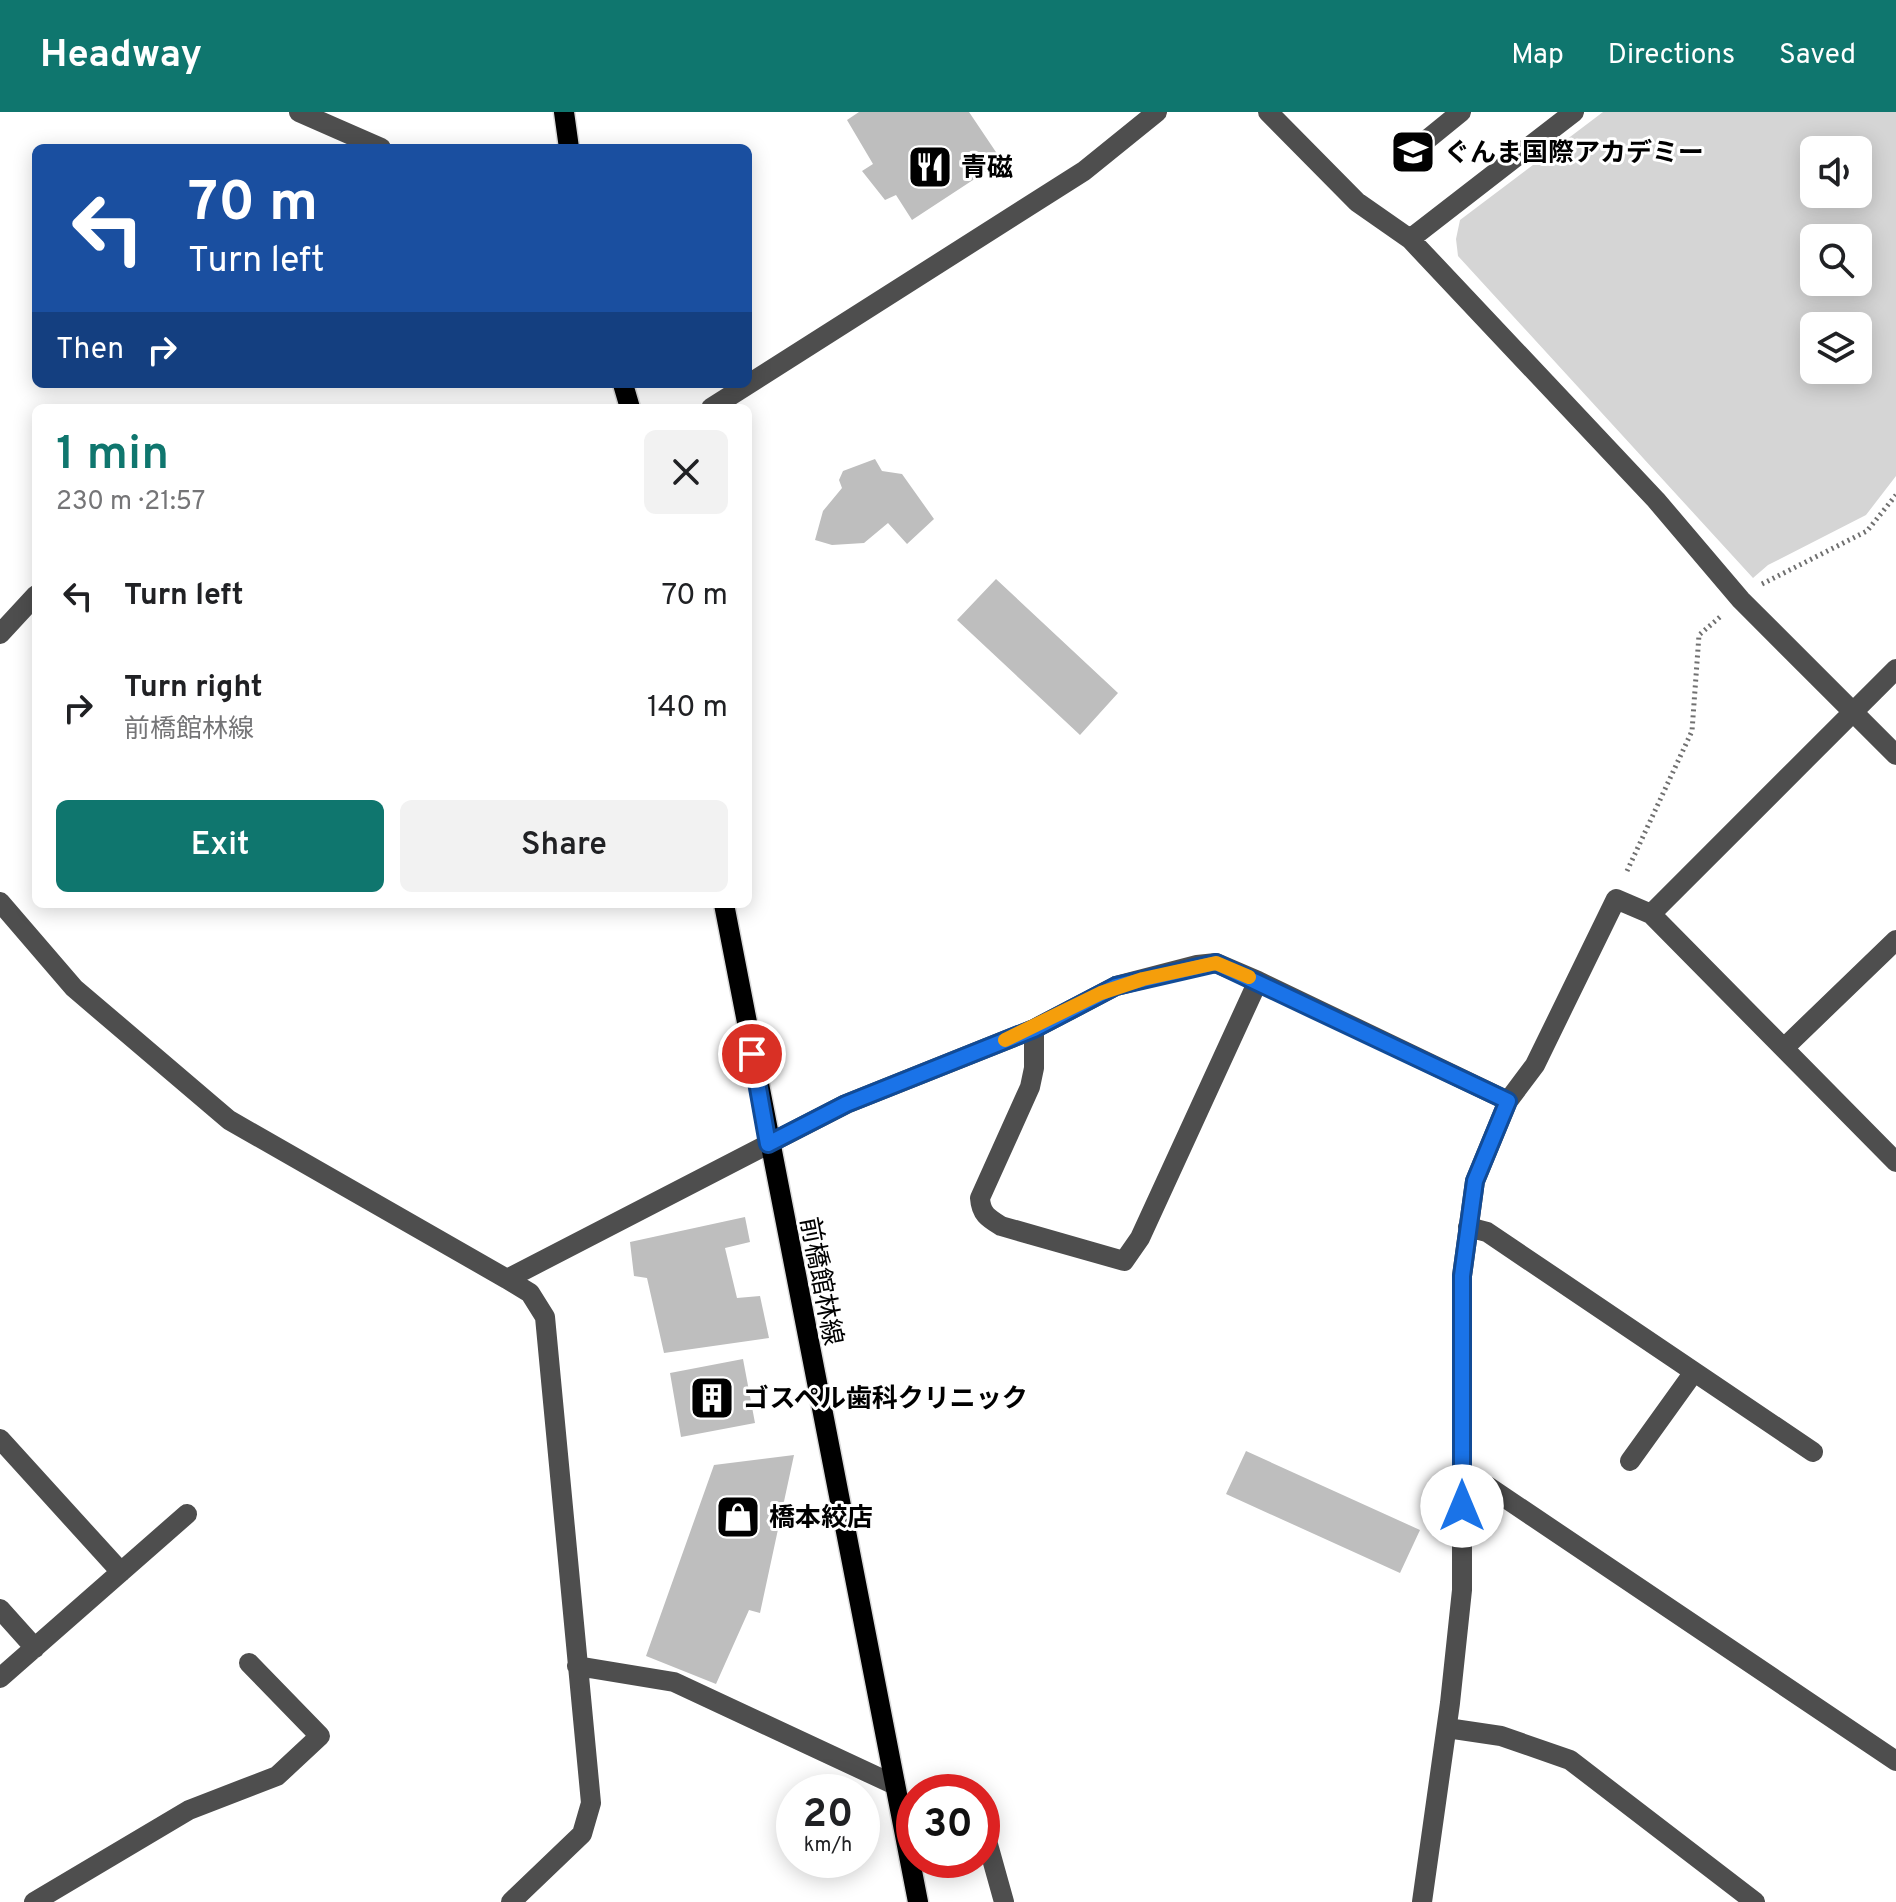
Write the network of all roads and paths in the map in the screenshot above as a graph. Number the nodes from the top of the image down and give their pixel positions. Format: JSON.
{"nodes":[{"id":1,"x":299,"y":112,"type":"edge"},
{"id":2,"x":564,"y":112,"type":"edge"},
{"id":3,"x":1157,"y":112,"type":"edge"},
{"id":4,"x":1268,"y":112,"type":"edge"},
{"id":5,"x":1461,"y":112,"type":"edge"},
{"id":6,"x":1574,"y":112,"type":"edge"},
{"id":7,"x":372,"y":144,"type":"edge"},
{"id":8,"x":568,"y":144,"type":"edge"},
{"id":9,"x":1402,"y":160,"type":"dead end"},
{"id":10,"x":1410,"y":239,"type":"junction"},
{"id":11,"x":752,"y":382,"type":"edge"},
{"id":12,"x":742,"y":388,"type":"edge"},
{"id":13,"x":717,"y":404,"type":"edge"},
{"id":14,"x":1896,"y":495,"type":"edge"},
{"id":15,"x":1766,"y":581,"type":"dead end"},
{"id":16,"x":32,"y":599,"type":"edge"},
{"id":17,"x":0,"y":634,"type":"edge"},
{"id":18,"x":1699,"y":635,"type":"dead end"},
{"id":19,"x":1896,"y":669,"type":"edge"},
{"id":20,"x":1853,"y":710,"type":"junction"},
{"id":21,"x":1896,"y":755,"type":"edge"},
{"id":22,"x":1632,"y":859,"type":"dead end"},
{"id":23,"x":0,"y":902,"type":"edge"},
{"id":24,"x":725,"y":908,"type":"edge"},
{"id":25,"x":1651,"y":914,"type":"junction"},
{"id":26,"x":1896,"y":940,"type":"edge"},
{"id":27,"x":1258,"y":981,"type":"junction"},
{"id":28,"x":1034,"y":1029,"type":"junction"},
{"id":29,"x":1784,"y":1048,"type":"junction"},
{"id":30,"x":1508,"y":1101,"type":"junction"},
{"id":31,"x":768,"y":1144,"type":"junction"},
{"id":32,"x":1896,"y":1162,"type":"edge"},
{"id":33,"x":1468,"y":1227,"type":"junction"},
{"id":34,"x":507,"y":1279,"type":"junction"},
{"id":35,"x":1694,"y":1372,"type":"junction"},
{"id":36,"x":0,"y":1439,"type":"edge"},
{"id":37,"x":1813,"y":1452,"type":"dead end"},
{"id":38,"x":1630,"y":1461,"type":"dead end"},
{"id":39,"x":1462,"y":1478,"type":"junction"},
{"id":40,"x":187,"y":1514,"type":"dead end"},
{"id":41,"x":121,"y":1572,"type":"junction"},
{"id":42,"x":0,"y":1609,"type":"edge"},
{"id":43,"x":35,"y":1648,"type":"junction"},
{"id":44,"x":249,"y":1663,"type":"dead end"},
{"id":45,"x":577,"y":1666,"type":"junction"},
{"id":46,"x":0,"y":1678,"type":"edge"},
{"id":47,"x":1447,"y":1728,"type":"junction"},
{"id":48,"x":1896,"y":1761,"type":"edge"},
{"id":49,"x":897,"y":1774,"type":"edge"},
{"id":50,"x":896,"y":1797,"type":"edge"},
{"id":51,"x":914,"y":1878,"type":"edge"},
{"id":52,"x":997,"y":1878,"type":"edge"},
{"id":53,"x":34,"y":1902,"type":"edge"},
{"id":54,"x":511,"y":1902,"type":"edge"},
{"id":55,"x":918,"y":1902,"type":"edge"},
{"id":56,"x":1004,"y":1902,"type":"edge"},
{"id":57,"x":1422,"y":1902,"type":"edge"},
{"id":58,"x":1755,"y":1902,"type":"edge"}],
"edges":[{"from":1,"to":7,"type":"street"},
{"from":2,"to":8,"type":"main road"},
{"from":3,"to":11,"type":"street"},
{"from":4,"to":10,"type":"street"},
{"from":5,"to":9,"type":"street"},
{"from":6,"to":10,"type":"street"},
{"from":10,"to":20,"type":"street"},
{"from":12,"to":13,"type":"street"},
{"from":14,"to":15,"type":"path"},
{"from":16,"to":17,"type":"street"},
{"from":18,"to":22,"type":"path"},
{"from":19,"to":20,"type":"street"},
{"from":20,"to":21,"type":"street"},
{"from":20,"to":25,"type":"street"},
{"from":23,"to":34,"type":"street"},
{"from":24,"to":31,"type":"main road","name":"前橋館林線"},
{"from":25,"to":29,"type":"street"},
{"from":25,"to":30,"type":"street"},
{"from":26,"to":29,"type":"street"},
{"from":27,"to":28,"type":"street"},
{"from":27,"to":28,"type":"street"},
{"from":27,"to":30,"type":"street"},
{"from":28,"to":31,"type":"street"},
{"from":29,"to":32,"type":"street"},
{"from":30,"to":33,"type":"street"},
{"from":31,"to":34,"type":"street"},
{"from":31,"to":49,"type":"main road","name":"前橋館林線"},
{"from":33,"to":35,"type":"street"},
{"from":33,"to":39,"type":"street"},
{"from":34,"to":45,"type":"street"},
{"from":35,"to":37,"type":"street"},
{"from":35,"to":38,"type":"street"},
{"from":36,"to":41,"type":"street"},
{"from":39,"to":47,"type":"street"},
{"from":39,"to":48,"type":"street"},
{"from":40,"to":41,"type":"street"},
{"from":41,"to":43,"type":"street"},
{"from":42,"to":43,"type":"street"},
{"from":43,"to":46,"type":"street"},
{"from":44,"to":53,"type":"street"},
{"from":45,"to":50,"type":"street"},
{"from":45,"to":54,"type":"street"},
{"from":47,"to":57,"type":"street"},
{"from":47,"to":58,"type":"street"},
{"from":51,"to":55,"type":"main road","name":"前橋館林線"},
{"from":52,"to":56,"type":"street"}]}
